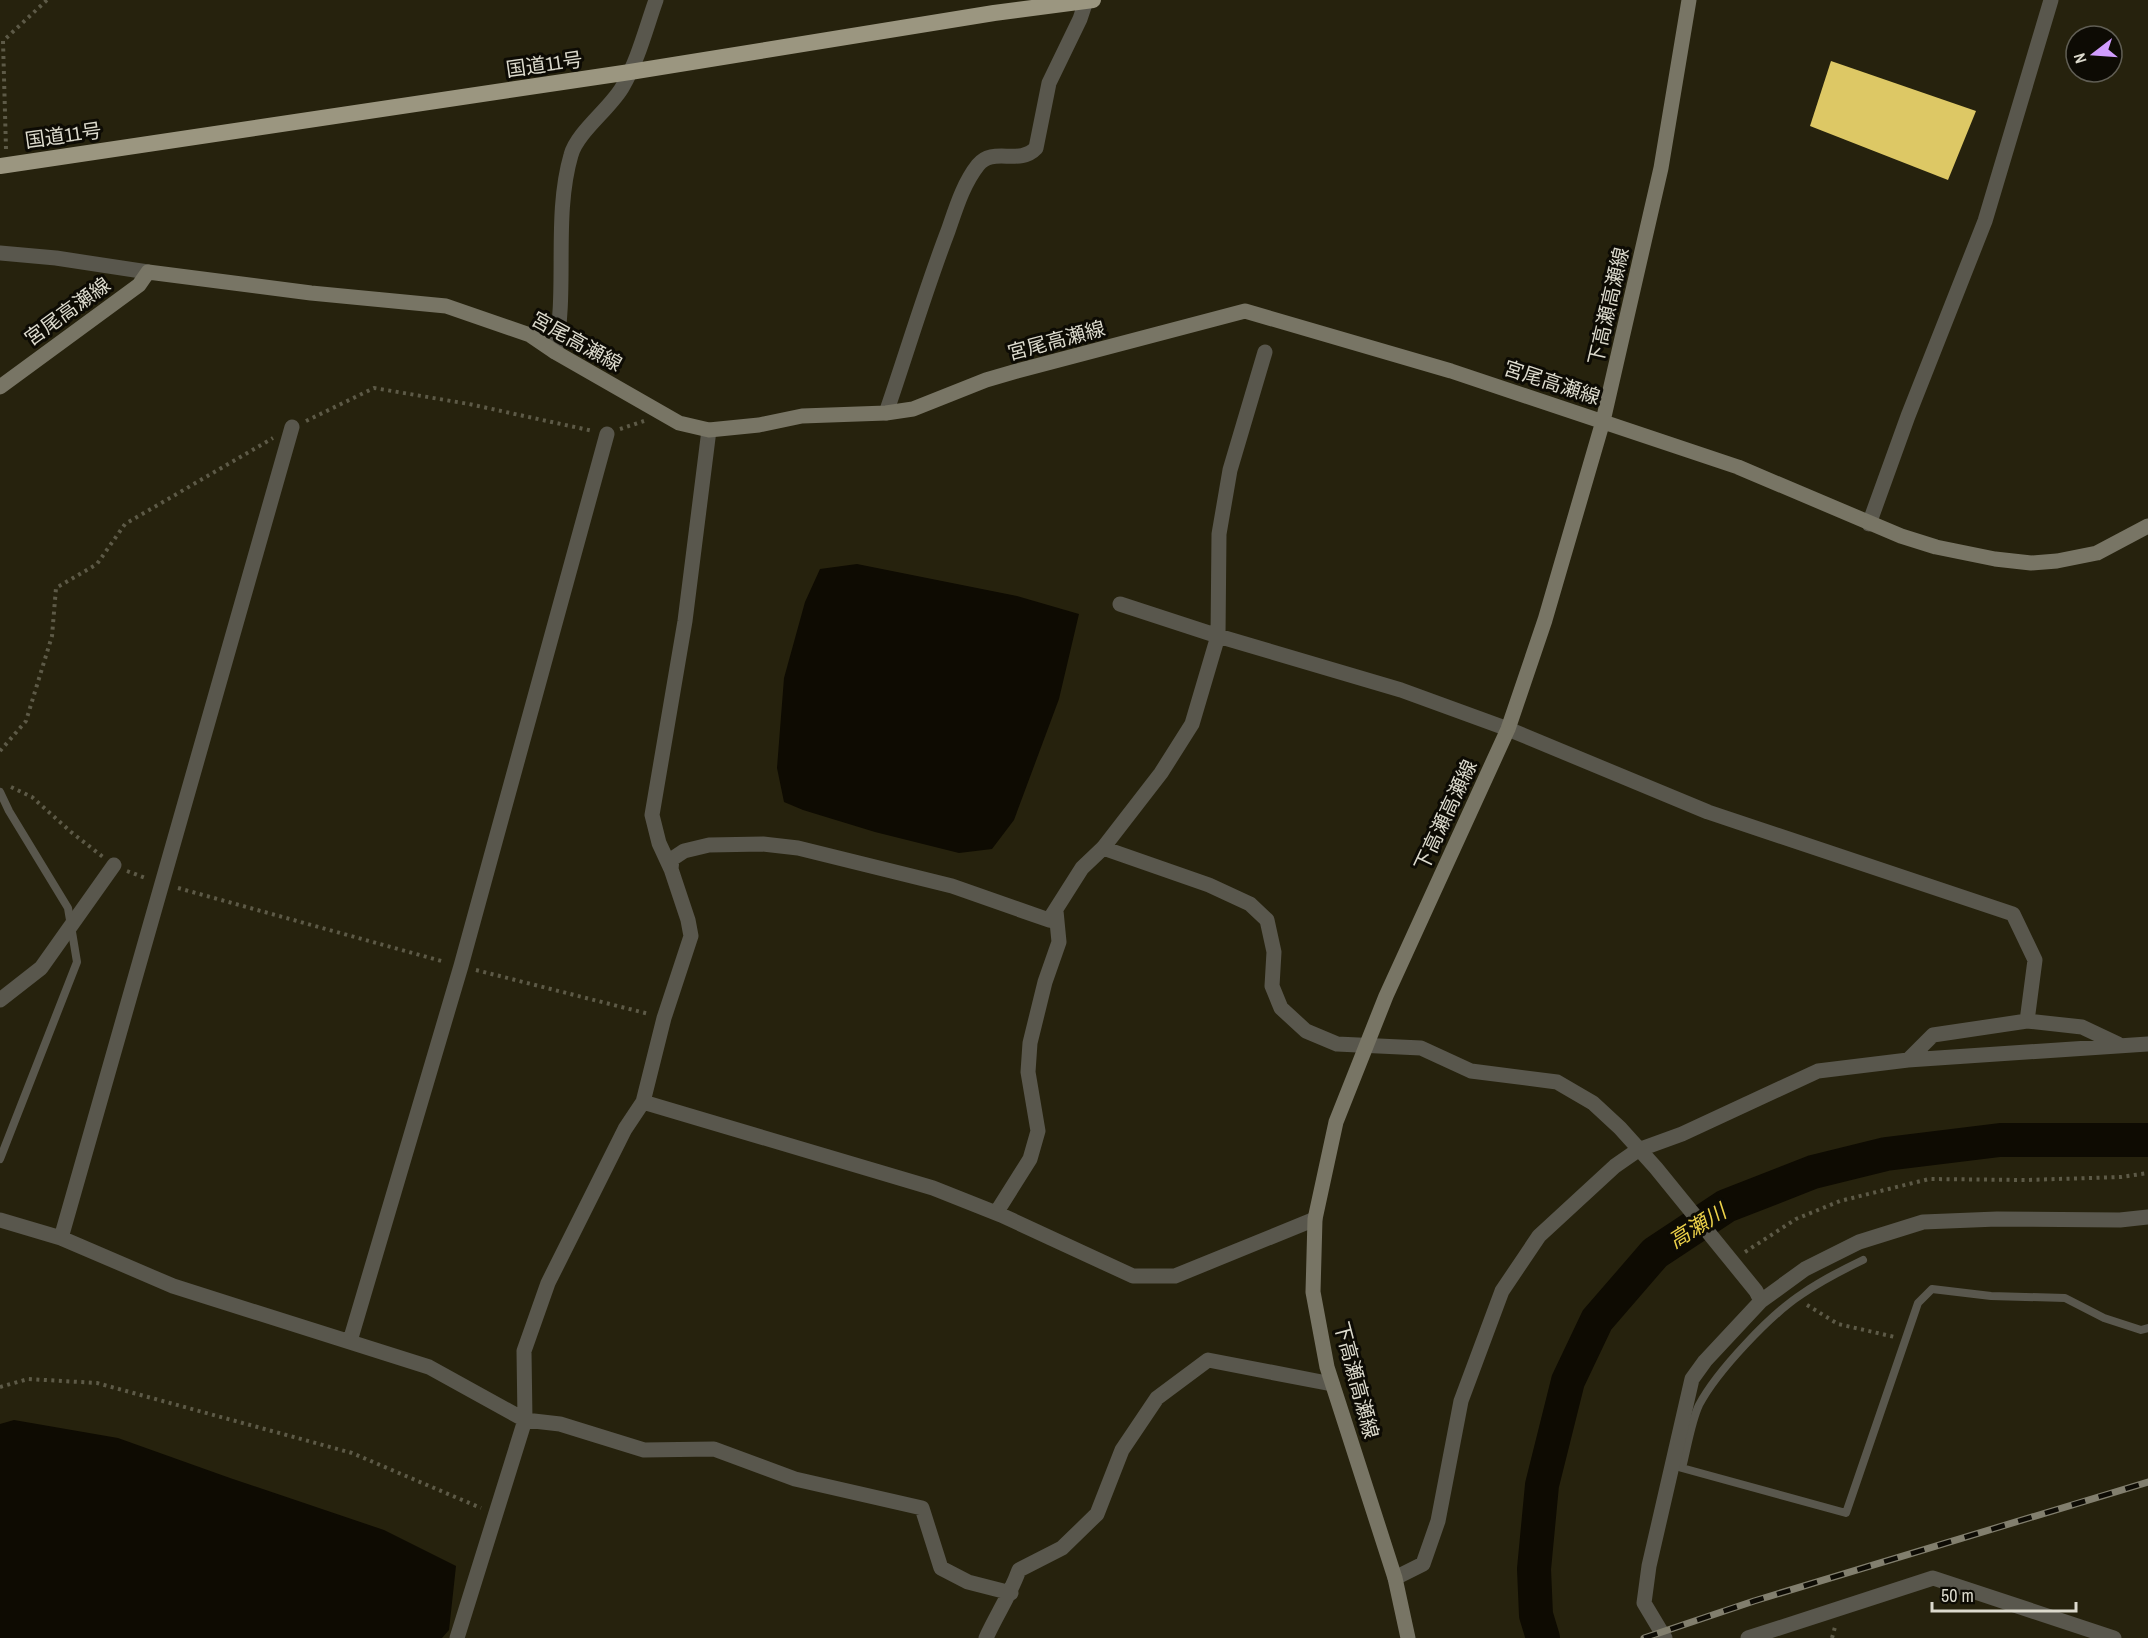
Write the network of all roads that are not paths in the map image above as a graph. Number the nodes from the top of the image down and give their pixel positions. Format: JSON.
{"nodes":[{"id":1,"x":656,"y":0,"type":"edge"},
{"id":2,"x":1689,"y":0,"type":"edge"},
{"id":3,"x":2051,"y":0,"type":"edge"},
{"id":4,"x":1089,"y":1,"type":"edge"},
{"id":5,"x":630,"y":72,"type":"junction"},
{"id":6,"x":3,"y":165,"type":"edge"},
{"id":7,"x":0,"y":253,"type":"edge"},
{"id":8,"x":148,"y":272,"type":"junction"},
{"id":9,"x":555,"y":352,"type":"junction"},
{"id":10,"x":1265,"y":352,"type":"dead end"},
{"id":11,"x":0,"y":387,"type":"edge"},
{"id":12,"x":886,"y":413,"type":"junction"},
{"id":13,"x":1603,"y":421,"type":"junction"},
{"id":14,"x":292,"y":427,"type":"dead end"},
{"id":15,"x":709,"y":430,"type":"junction"},
{"id":16,"x":607,"y":434,"type":"dead end"},
{"id":17,"x":1869,"y":524,"type":"junction"},
{"id":18,"x":2148,"y":526,"type":"edge"},
{"id":19,"x":1120,"y":604,"type":"dead end"},
{"id":20,"x":1218,"y":636,"type":"junction"},
{"id":21,"x":1508,"y":729,"type":"junction"},
{"id":22,"x":3,"y":789,"type":"edge"},
{"id":23,"x":1102,"y":848,"type":"junction"},
{"id":24,"x":114,"y":865,"type":"road end"},
{"id":25,"x":671,"y":869,"type":"junction"},
{"id":26,"x":1056,"y":911,"type":"junction"},
{"id":27,"x":71,"y":927,"type":"junction"},
{"id":28,"x":0,"y":1000,"type":"edge"},
{"id":29,"x":2027,"y":1021,"type":"junction"},
{"id":30,"x":2148,"y":1044,"type":"edge"},
{"id":31,"x":1366,"y":1046,"type":"junction"},
{"id":32,"x":2120,"y":1046,"type":"junction"},
{"id":33,"x":1908,"y":1060,"type":"junction"},
{"id":34,"x":643,"y":1102,"type":"junction"},
{"id":35,"x":1638,"y":1150,"type":"junction"},
{"id":36,"x":0,"y":1159,"type":"edge"},
{"id":37,"x":996,"y":1213,"type":"junction"},
{"id":38,"x":2148,"y":1217,"type":"edge"},
{"id":39,"x":1315,"y":1219,"type":"junction"},
{"id":40,"x":0,"y":1220,"type":"edge"},
{"id":41,"x":61,"y":1238,"type":"junction"},
{"id":42,"x":1863,"y":1260,"type":"dead end"},
{"id":43,"x":1758,"y":1296,"type":"junction"},
{"id":44,"x":2148,"y":1328,"type":"edge"},
{"id":45,"x":350,"y":1341,"type":"junction"},
{"id":46,"x":1332,"y":1384,"type":"junction"},
{"id":47,"x":525,"y":1420,"type":"junction"},
{"id":48,"x":1677,"y":1466,"type":"junction"},
{"id":49,"x":1395,"y":1578,"type":"junction"},
{"id":50,"x":1011,"y":1593,"type":"junction"},
{"id":51,"x":457,"y":1638,"type":"edge"},
{"id":52,"x":986,"y":1638,"type":"edge"},
{"id":53,"x":1408,"y":1638,"type":"edge"},
{"id":54,"x":1665,"y":1638,"type":"edge"},
{"id":55,"x":1748,"y":1638,"type":"edge"},
{"id":56,"x":2114,"y":1638,"type":"edge"}],
"edges":[{"from":1,"to":5,"type":"street"},
{"from":2,"to":13,"type":"main road","name":"下高瀬高瀬線"},
{"from":3,"to":17,"type":"street"},
{"from":4,"to":5,"type":"highway","name":"国道11号"},
{"from":4,"to":12,"type":"street"},
{"from":5,"to":6,"type":"highway","name":"国道11号"},
{"from":5,"to":9,"type":"street"},
{"from":7,"to":8,"type":"street"},
{"from":8,"to":9,"type":"main road","name":"宮尾高瀬線"},
{"from":8,"to":11,"type":"main road","name":"宮尾高瀬線"},
{"from":9,"to":15,"type":"main road","name":"宮尾高瀬線"},
{"from":10,"to":20,"type":"street"},
{"from":12,"to":13,"type":"main road","name":"宮尾高瀬線"},
{"from":12,"to":15,"type":"main road","name":"宮尾高瀬線"},
{"from":13,"to":17,"type":"main road","name":"宮尾高瀬線"},
{"from":13,"to":21,"type":"main road","name":"下高瀬高瀬線"},
{"from":14,"to":41,"type":"street"},
{"from":15,"to":25,"type":"street"},
{"from":16,"to":45,"type":"street"},
{"from":17,"to":18,"type":"main road","name":"宮尾高瀬線"},
{"from":19,"to":20,"type":"street"},
{"from":20,"to":21,"type":"street"},
{"from":20,"to":23,"type":"street"},
{"from":21,"to":29,"type":"street"},
{"from":21,"to":31,"type":"main road","name":"下高瀬高瀬線"},
{"from":22,"to":27,"type":"lane"},
{"from":23,"to":26,"type":"street"},
{"from":23,"to":31,"type":"street"},
{"from":24,"to":27,"type":"street"},
{"from":25,"to":26,"type":"street"},
{"from":25,"to":34,"type":"street"},
{"from":26,"to":37,"type":"street"},
{"from":27,"to":28,"type":"street"},
{"from":27,"to":36,"type":"lane"},
{"from":29,"to":32,"type":"street"},
{"from":29,"to":33,"type":"street"},
{"from":30,"to":32,"type":"street"},
{"from":31,"to":35,"type":"street"},
{"from":31,"to":39,"type":"main road","name":"下高瀬高瀬線"},
{"from":32,"to":33,"type":"street"},
{"from":33,"to":35,"type":"street"},
{"from":34,"to":37,"type":"street"},
{"from":34,"to":47,"type":"street"},
{"from":35,"to":43,"type":"street"},
{"from":35,"to":49,"type":"street"},
{"from":37,"to":39,"type":"street"},
{"from":38,"to":43,"type":"street"},
{"from":39,"to":46,"type":"main road","name":"下高瀬高瀬線"},
{"from":40,"to":41,"type":"street"},
{"from":41,"to":45,"type":"street"},
{"from":42,"to":48,"type":"lane"},
{"from":43,"to":48,"type":"street"},
{"from":44,"to":48,"type":"lane"},
{"from":45,"to":47,"type":"street"},
{"from":46,"to":49,"type":"main road","name":"下高瀬高瀬線"},
{"from":46,"to":50,"type":"street"},
{"from":47,"to":50,"type":"street"},
{"from":47,"to":51,"type":"street"},
{"from":48,"to":54,"type":"street"},
{"from":49,"to":53,"type":"main road","name":"下高瀬高瀬線"},
{"from":50,"to":52,"type":"street"},
{"from":55,"to":56,"type":"street"}]}
